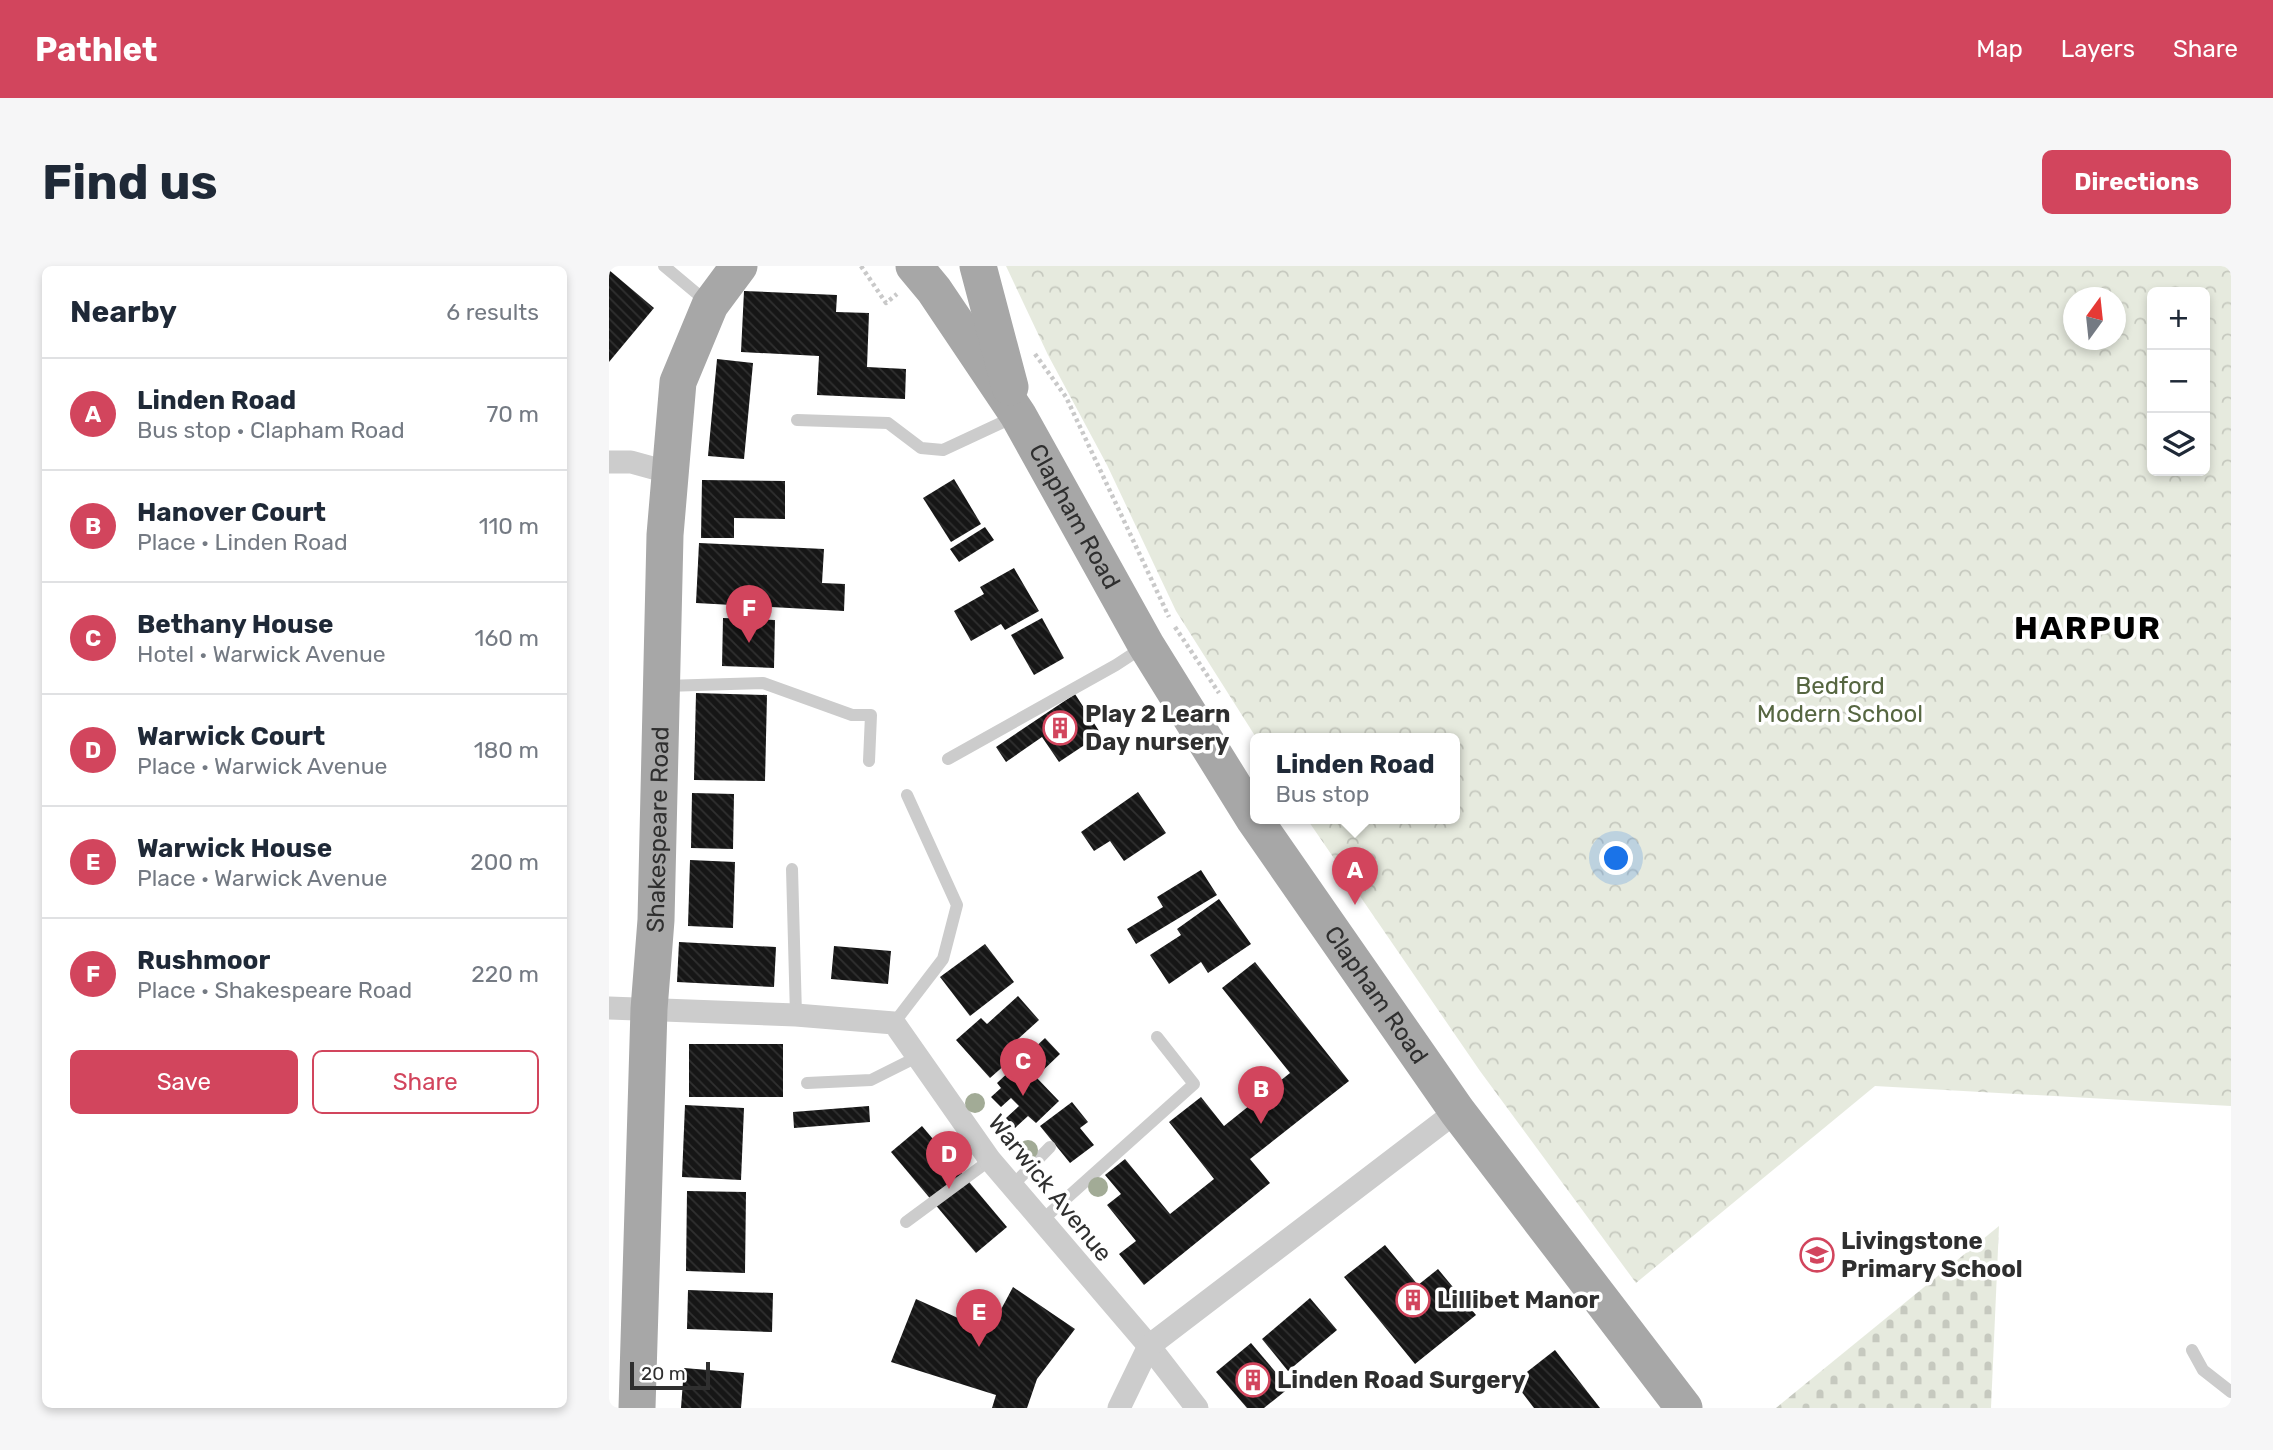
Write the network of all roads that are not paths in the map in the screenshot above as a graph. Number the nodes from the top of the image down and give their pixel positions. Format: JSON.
{"nodes":[{"id":1,"x":664,"y":266,"type":"edge"},
{"id":2,"x":739,"y":266,"type":"edge"},
{"id":3,"x":978,"y":266,"type":"edge"},
{"id":4,"x":910,"y":276,"type":"edge"},
{"id":5,"x":710,"y":305,"type":"junction"},
{"id":6,"x":1018,"y":415,"type":"junction"},
{"id":7,"x":797,"y":420,"type":"dead end"},
{"id":8,"x":609,"y":462,"type":"edge"},
{"id":9,"x":671,"y":472,"type":"junction"},
{"id":10,"x":1146,"y":645,"type":"junction"},
{"id":11,"x":661,"y":686,"type":"junction"},
{"id":12,"x":948,"y":759,"type":"dead end"},
{"id":13,"x":869,"y":761,"type":"dead end"},
{"id":14,"x":907,"y":795,"type":"dead end"},
{"id":15,"x":1250,"y":813,"type":"edge"},
{"id":16,"x":1257,"y":824,"type":"edge"},
{"id":17,"x":792,"y":869,"type":"dead end"},
{"id":18,"x":609,"y":1008,"type":"edge"},
{"id":19,"x":649,"y":1009,"type":"junction"},
{"id":20,"x":796,"y":1015,"type":"junction"},
{"id":21,"x":894,"y":1023,"type":"junction"},
{"id":22,"x":1157,"y":1037,"type":"dead end"},
{"id":23,"x":917,"y":1056,"type":"junction"},
{"id":24,"x":807,"y":1083,"type":"dead end"},
{"id":25,"x":1457,"y":1111,"type":"junction"},
{"id":26,"x":1050,"y":1147,"type":"dead end"},
{"id":27,"x":990,"y":1160,"type":"junction"},
{"id":28,"x":1011,"y":1187,"type":"junction"},
{"id":29,"x":906,"y":1222,"type":"dead end"},
{"id":30,"x":1040,"y":1222,"type":"junction"},
{"id":31,"x":1149,"y":1346,"type":"junction"},
{"id":32,"x":2192,"y":1350,"type":"dead end"},
{"id":33,"x":2231,"y":1392,"type":"edge"},
{"id":34,"x":637,"y":1408,"type":"edge"},
{"id":35,"x":1119,"y":1408,"type":"edge"},
{"id":36,"x":1196,"y":1408,"type":"edge"},
{"id":37,"x":1684,"y":1408,"type":"edge"}],
"edges":[{"from":1,"to":5,"type":"lane"},
{"from":2,"to":5,"type":"main road","name":"Shakespeare Road"},
{"from":3,"to":6,"type":"main road","name":"Clapham Road"},
{"from":4,"to":6,"type":"main road","name":"Clapham Road"},
{"from":5,"to":9,"type":"main road","name":"Shakespeare Road"},
{"from":6,"to":7,"type":"lane"},
{"from":6,"to":10,"type":"main road","name":"Clapham Road"},
{"from":8,"to":9,"type":"street"},
{"from":9,"to":11,"type":"main road","name":"Shakespeare Road"},
{"from":10,"to":12,"type":"lane"},
{"from":10,"to":15,"type":"main road","name":"Clapham Road"},
{"from":11,"to":13,"type":"lane"},
{"from":11,"to":19,"type":"main road","name":"Shakespeare Road"},
{"from":14,"to":21,"type":"lane"},
{"from":16,"to":25,"type":"main road","name":"Clapham Road"},
{"from":17,"to":20,"type":"lane"},
{"from":18,"to":19,"type":"street"},
{"from":19,"to":20,"type":"street"},
{"from":19,"to":34,"type":"main road","name":"Shakespeare Road"},
{"from":20,"to":21,"type":"street"},
{"from":21,"to":23,"type":"street","name":"Warwick Avenue"},
{"from":22,"to":30,"type":"lane"},
{"from":23,"to":24,"type":"lane"},
{"from":23,"to":27,"type":"street","name":"Warwick Avenue"},
{"from":25,"to":31,"type":"street"},
{"from":25,"to":37,"type":"main road","name":"Clapham Road"},
{"from":26,"to":28,"type":"lane"},
{"from":27,"to":28,"type":"street","name":"Warwick Avenue"},
{"from":27,"to":29,"type":"lane"},
{"from":28,"to":30,"type":"street","name":"Warwick Avenue"},
{"from":30,"to":31,"type":"street","name":"Warwick Avenue"},
{"from":31,"to":35,"type":"street"},
{"from":31,"to":36,"type":"street","name":"Warwick Avenue"},
{"from":32,"to":33,"type":"lane"}]}
